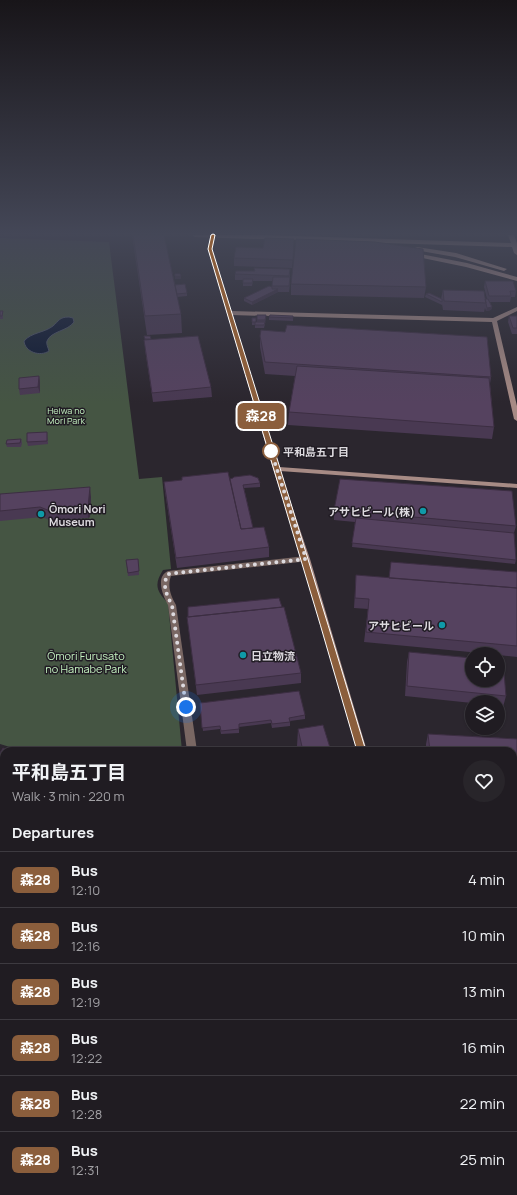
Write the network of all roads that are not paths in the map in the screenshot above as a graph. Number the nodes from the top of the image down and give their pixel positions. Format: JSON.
{"nodes":[{"id":1,"x":223,"y":291,"type":"edge"},
{"id":2,"x":517,"y":309,"type":"edge"},
{"id":3,"x":230,"y":313,"type":"junction"},
{"id":4,"x":494,"y":320,"type":"junction"},
{"id":5,"x":517,"y":419,"type":"edge"},
{"id":6,"x":276,"y":469,"type":"junction"},
{"id":7,"x":517,"y":486,"type":"edge"},
{"id":8,"x":306,"y":559,"type":"junction"},
{"id":9,"x":191,"y":747,"type":"edge"},
{"id":10,"x":361,"y":747,"type":"edge"}],
"edges":[{"from":1,"to":3,"type":"street"},
{"from":2,"to":4,"type":"street"},
{"from":3,"to":4,"type":"street"},
{"from":3,"to":6,"type":"street"},
{"from":4,"to":5,"type":"street"},
{"from":6,"to":7,"type":"street"},
{"from":6,"to":8,"type":"street"},
{"from":8,"to":9,"type":"street"},
{"from":8,"to":10,"type":"street"}]}
